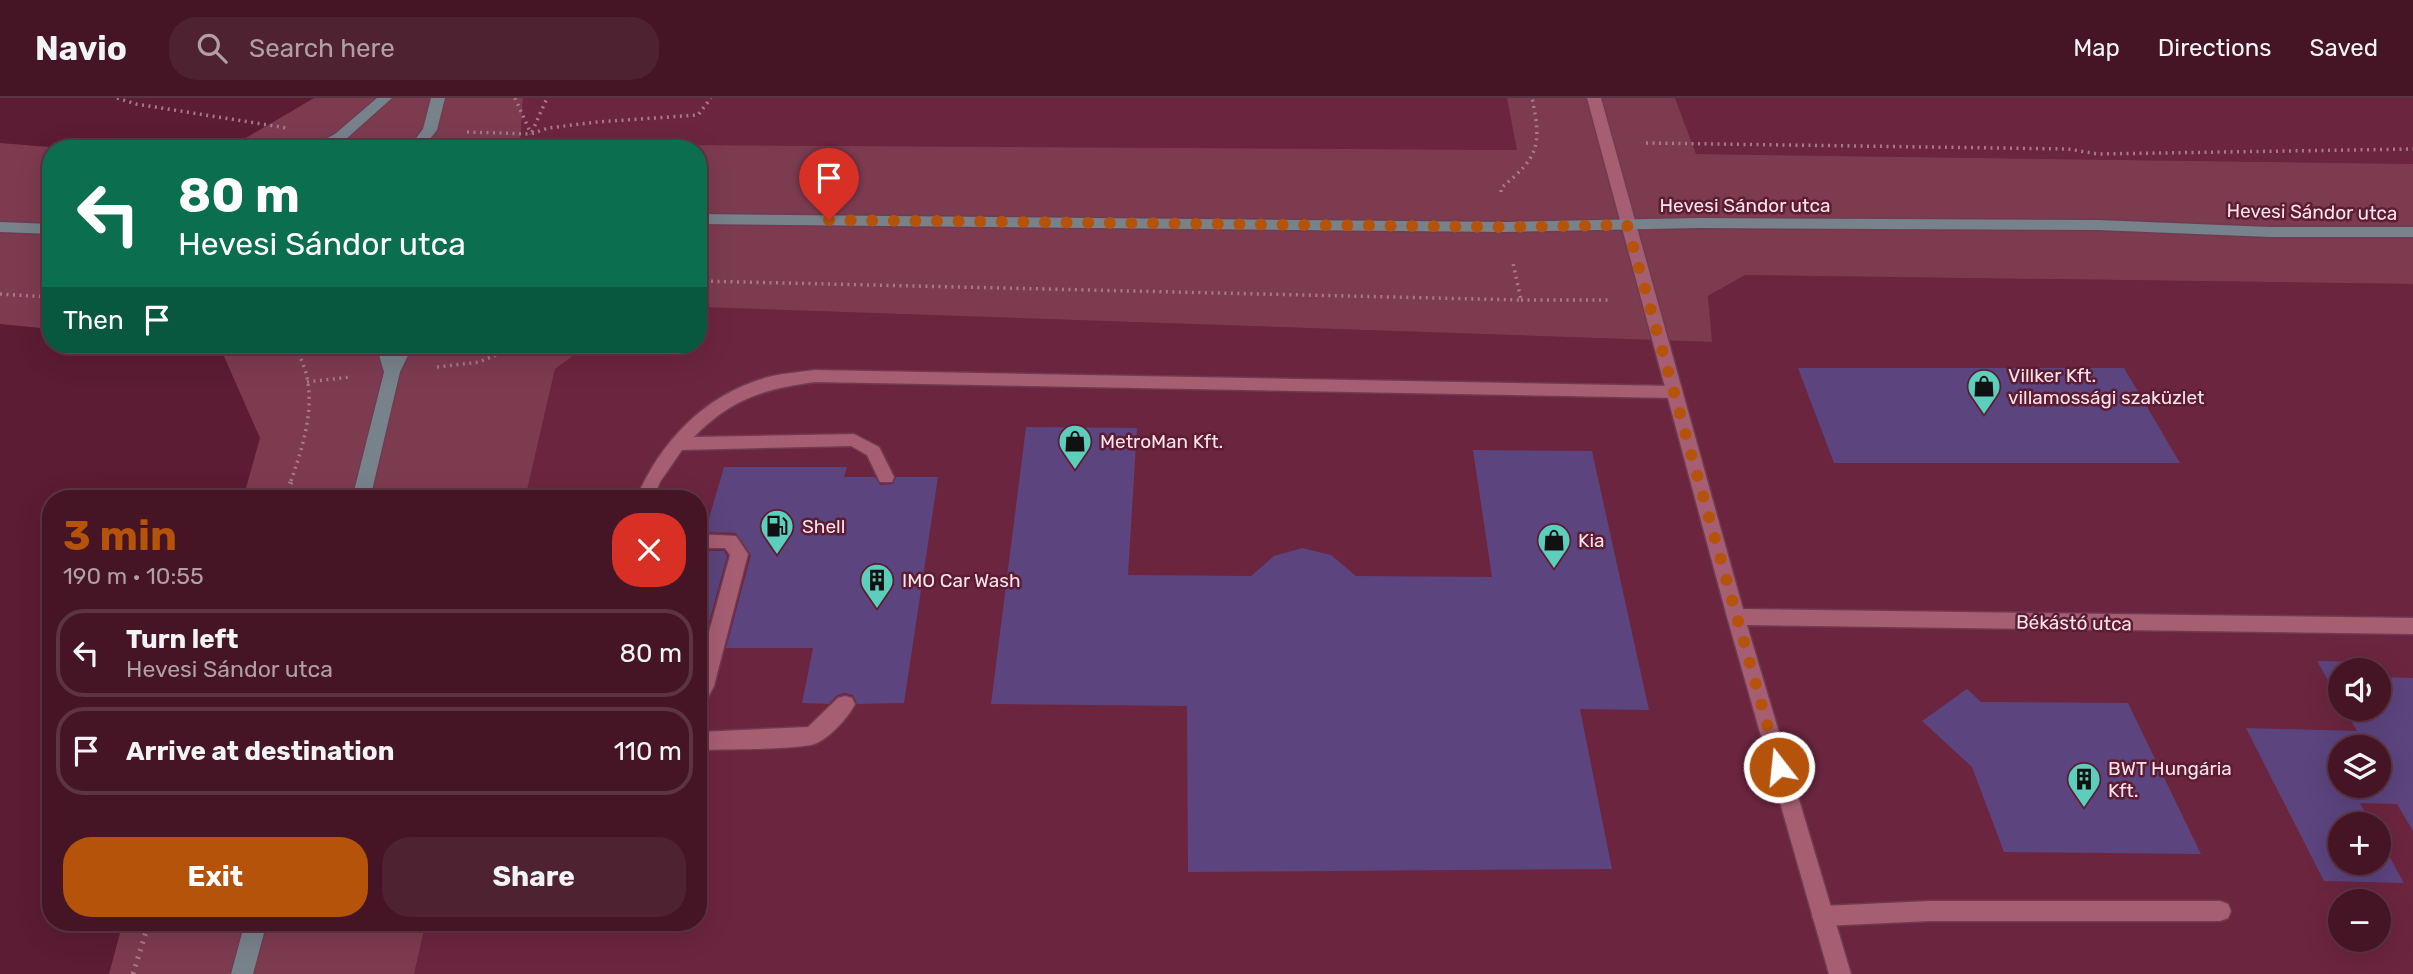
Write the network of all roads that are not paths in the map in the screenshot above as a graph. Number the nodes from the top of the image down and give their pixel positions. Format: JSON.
{"nodes":[{"id":1,"x":385,"y":98,"type":"edge"},
{"id":2,"x":438,"y":98,"type":"edge"},
{"id":3,"x":1594,"y":98,"type":"edge"},
{"id":4,"x":430,"y":130,"type":"junction"},
{"id":5,"x":334,"y":140,"type":"edge"},
{"id":6,"x":422,"y":140,"type":"edge"},
{"id":7,"x":434,"y":140,"type":"edge"},
{"id":8,"x":707,"y":219,"type":"edge"},
{"id":9,"x":1627,"y":225,"type":"junction"},
{"id":10,"x":0,"y":227,"type":"edge"},
{"id":11,"x":42,"y":229,"type":"edge"},
{"id":12,"x":2413,"y":232,"type":"edge"},
{"id":13,"x":387,"y":354,"type":"edge"},
{"id":14,"x":401,"y":354,"type":"edge"},
{"id":15,"x":392,"y":372,"type":"junction"},
{"id":16,"x":1673,"y":392,"type":"junction"},
{"id":17,"x":675,"y":444,"type":"junction"},
{"id":18,"x":886,"y":477,"type":"dead end"},
{"id":19,"x":363,"y":490,"type":"edge"},
{"id":20,"x":647,"y":490,"type":"edge"},
{"id":21,"x":707,"y":541,"type":"edge"},
{"id":22,"x":1735,"y":617,"type":"junction"},
{"id":23,"x":2413,"y":626,"type":"edge"},
{"id":24,"x":707,"y":676,"type":"edge"},
{"id":25,"x":845,"y":704,"type":"dead end"},
{"id":26,"x":707,"y":741,"type":"edge"},
{"id":27,"x":2220,"y":911,"type":"dead end"},
{"id":28,"x":1823,"y":916,"type":"junction"},
{"id":29,"x":254,"y":931,"type":"edge"},
{"id":30,"x":242,"y":974,"type":"edge"},
{"id":31,"x":1840,"y":974,"type":"edge"}],
"edges":[{"from":1,"to":5,"type":"main road"},
{"from":2,"to":4,"type":"main road"},
{"from":3,"to":9,"type":"street"},
{"from":4,"to":6,"type":"main road"},
{"from":4,"to":7,"type":"main road"},
{"from":8,"to":9,"type":"main road","name":"Hevesi Sándor utca"},
{"from":9,"to":12,"type":"main road","name":"Hevesi Sándor utca"},
{"from":9,"to":16,"type":"street"},
{"from":10,"to":11,"type":"main road"},
{"from":13,"to":15,"type":"main road"},
{"from":14,"to":15,"type":"main road"},
{"from":15,"to":19,"type":"main road"},
{"from":16,"to":17,"type":"street"},
{"from":16,"to":22,"type":"street"},
{"from":17,"to":18,"type":"street"},
{"from":17,"to":20,"type":"street"},
{"from":21,"to":24,"type":"street"},
{"from":22,"to":23,"type":"street","name":"Békástó utca"},
{"from":22,"to":28,"type":"street"},
{"from":25,"to":26,"type":"street"},
{"from":27,"to":28,"type":"street"},
{"from":28,"to":31,"type":"street"},
{"from":29,"to":30,"type":"main road"}]}
